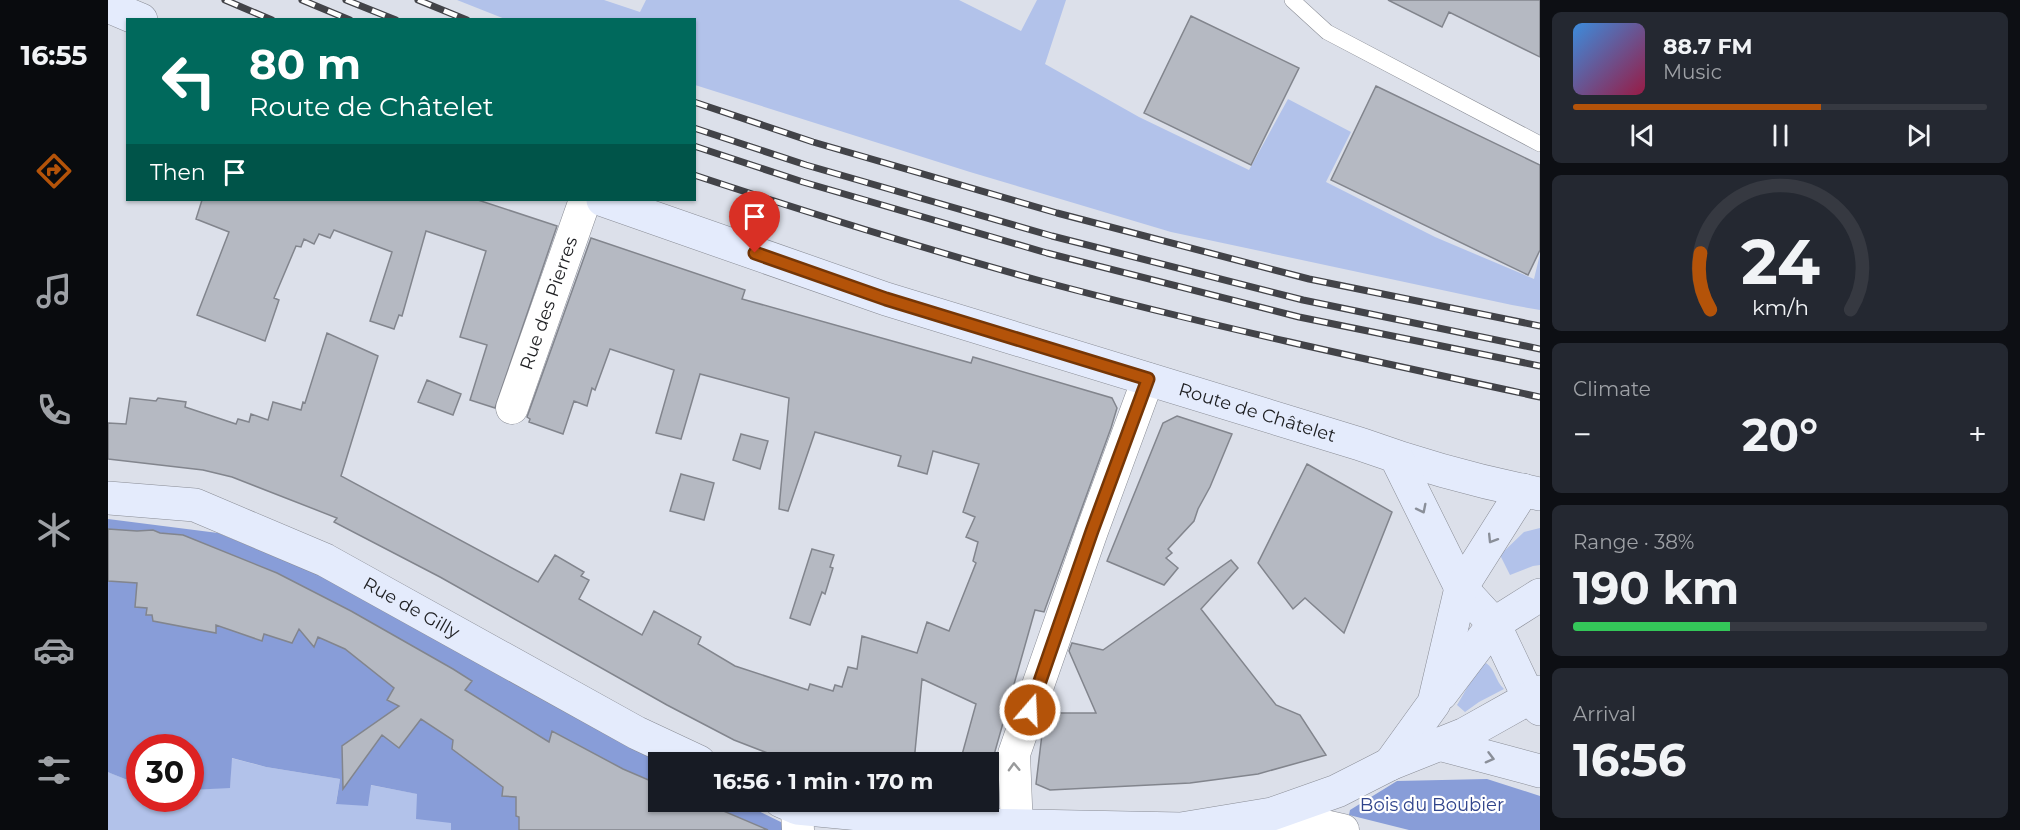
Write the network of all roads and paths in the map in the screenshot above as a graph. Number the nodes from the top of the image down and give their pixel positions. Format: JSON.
{"nodes":[{"id":1,"x":1292,"y":0,"type":"edge"},
{"id":2,"x":108,"y":6,"type":"edge"},
{"id":3,"x":136,"y":18,"type":"edge"},
{"id":4,"x":1540,"y":144,"type":"edge"},
{"id":5,"x":585,"y":201,"type":"edge"},
{"id":6,"x":606,"y":201,"type":"edge"},
{"id":7,"x":1148,"y":379,"type":"junction"},
{"id":8,"x":512,"y":408,"type":"dead end"},
{"id":9,"x":1396,"y":457,"type":"junction"},
{"id":10,"x":1531,"y":492,"type":"edge"},
{"id":11,"x":108,"y":498,"type":"edge"},
{"id":12,"x":1461,"y":588,"type":"junction"},
{"id":13,"x":1540,"y":595,"type":"edge"},
{"id":14,"x":1494,"y":624,"type":"junction"},
{"id":15,"x":1536,"y":700,"type":"edge"},
{"id":16,"x":1434,"y":703,"type":"junction"},
{"id":17,"x":1439,"y":744,"type":"junction"},
{"id":18,"x":678,"y":752,"type":"edge"},
{"id":19,"x":1390,"y":764,"type":"junction"},
{"id":20,"x":1540,"y":771,"type":"edge"},
{"id":21,"x":792,"y":813,"type":"edge"},
{"id":22,"x":1272,"y":814,"type":"junction"},
{"id":23,"x":1017,"y":828,"type":"edge"},
{"id":24,"x":1343,"y":830,"type":"edge"}],
"edges":[{"from":1,"to":4,"type":"lane"},
{"from":2,"to":3,"type":"main road"},
{"from":5,"to":8,"type":"street","name":"Rue des Pierres"},
{"from":6,"to":7,"type":"main road","name":"Route de Châtelet"},
{"from":7,"to":9,"type":"main road","name":"Route de Châtelet"},
{"from":23,"to":7,"type":"street","one_way":true},
{"from":9,"to":10,"type":"main road","name":"Route de Châtelet"},
{"from":9,"to":12,"type":"main road","one_way":true},
{"from":10,"to":12,"type":"main road","one_way":true},
{"from":11,"to":18,"type":"main road","name":"Rue de Gilly"},
{"from":12,"to":14,"type":"main road"},
{"from":12,"to":16,"type":"main road"},
{"from":13,"to":14,"type":"main road"},
{"from":14,"to":15,"type":"main road"},
{"from":14,"to":16,"type":"main road"},
{"from":15,"to":17,"type":"main road"},
{"from":16,"to":19,"type":"main road"},
{"from":17,"to":19,"type":"main road"},
{"from":17,"to":20,"type":"main road","one_way":true},
{"from":19,"to":22,"type":"main road"},
{"from":21,"to":23,"type":"main road"},
{"from":22,"to":23,"type":"main road"},
{"from":22,"to":24,"type":"street"}]}
